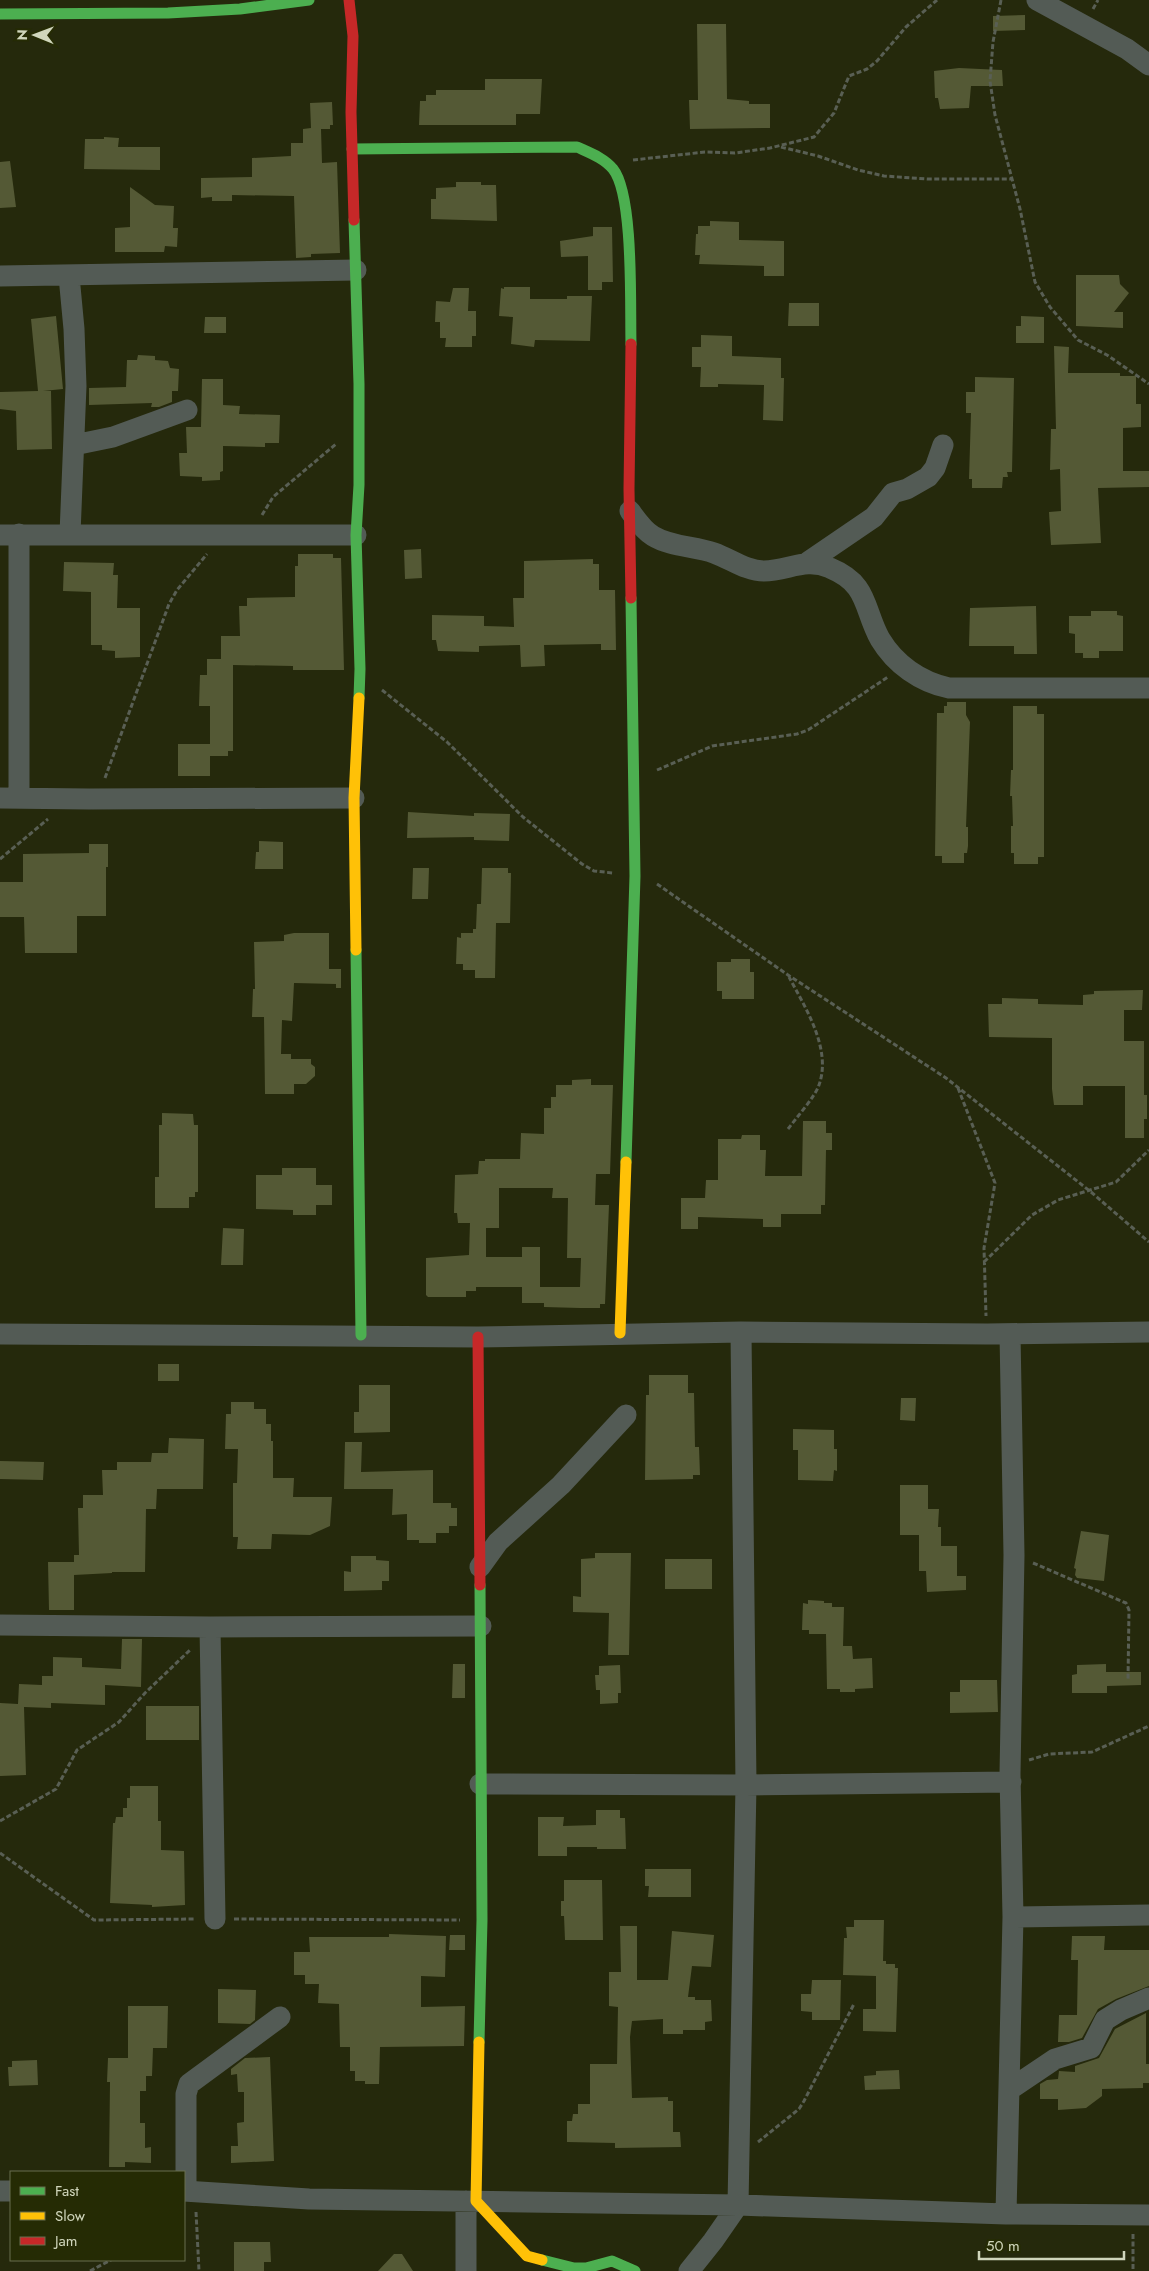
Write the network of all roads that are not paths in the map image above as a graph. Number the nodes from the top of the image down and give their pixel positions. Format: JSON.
{"nodes":[{"id":1,"x":309,"y":0,"type":"edge"},
{"id":2,"x":349,"y":0,"type":"edge"},
{"id":3,"x":1037,"y":0,"type":"edge"},
{"id":4,"x":0,"y":14,"type":"edge"},
{"id":5,"x":1149,"y":65,"type":"edge"},
{"id":6,"x":352,"y":149,"type":"junction"},
{"id":7,"x":356,"y":270,"type":"junction"},
{"id":8,"x":0,"y":276,"type":"edge"},
{"id":9,"x":69,"y":276,"type":"junction"},
{"id":10,"x":188,"y":410,"type":"dead end"},
{"id":11,"x":74,"y":445,"type":"junction"},
{"id":12,"x":944,"y":445,"type":"dead end"},
{"id":13,"x":630,"y":510,"type":"junction"},
{"id":14,"x":10,"y":534,"type":"edge"},
{"id":15,"x":70,"y":534,"type":"junction"},
{"id":16,"x":356,"y":535,"type":"junction"},
{"id":17,"x":808,"y":562,"type":"junction"},
{"id":18,"x":1149,"y":688,"type":"edge"},
{"id":19,"x":10,"y":797,"type":"edge"},
{"id":20,"x":354,"y":798,"type":"junction"},
{"id":21,"x":741,"y":1332,"type":"junction"},
{"id":22,"x":1149,"y":1332,"type":"edge"},
{"id":23,"x":0,"y":1334,"type":"edge"},
{"id":24,"x":620,"y":1334,"type":"junction"},
{"id":25,"x":1010,"y":1334,"type":"junction"},
{"id":26,"x":361,"y":1335,"type":"junction"},
{"id":27,"x":478,"y":1338,"type":"junction"},
{"id":28,"x":626,"y":1415,"type":"dead end"},
{"id":29,"x":480,"y":1567,"type":"junction"},
{"id":30,"x":0,"y":1625,"type":"edge"},
{"id":31,"x":481,"y":1626,"type":"junction"},
{"id":32,"x":210,"y":1629,"type":"junction"},
{"id":33,"x":1010,"y":1778,"type":"junction"},
{"id":34,"x":480,"y":1784,"type":"junction"},
{"id":35,"x":746,"y":1785,"type":"junction"},
{"id":36,"x":1149,"y":1916,"type":"edge"},
{"id":37,"x":1013,"y":1917,"type":"junction"},
{"id":38,"x":214,"y":1919,"type":"dead end"},
{"id":39,"x":1149,"y":1998,"type":"edge"},
{"id":40,"x":280,"y":2017,"type":"dead end"},
{"id":41,"x":1009,"y":2090,"type":"junction"},
{"id":42,"x":189,"y":2191,"type":"edge"},
{"id":43,"x":471,"y":2201,"type":"junction"},
{"id":44,"x":738,"y":2205,"type":"junction"},
{"id":45,"x":1006,"y":2214,"type":"junction"},
{"id":46,"x":1141,"y":2215,"type":"edge"},
{"id":47,"x":466,"y":2271,"type":"edge"},
{"id":48,"x":634,"y":2271,"type":"edge"},
{"id":49,"x":689,"y":2271,"type":"edge"}],
"edges":[{"from":1,"to":4,"type":"main road"},
{"from":2,"to":6,"type":"main road"},
{"from":3,"to":5,"type":"street"},
{"from":6,"to":7,"type":"main road"},
{"from":6,"to":13,"type":"main road"},
{"from":7,"to":9,"type":"street"},
{"from":7,"to":16,"type":"main road"},
{"from":8,"to":9,"type":"street"},
{"from":9,"to":11,"type":"street"},
{"from":10,"to":11,"type":"street"},
{"from":11,"to":15,"type":"street"},
{"from":12,"to":17,"type":"street"},
{"from":13,"to":17,"type":"street"},
{"from":13,"to":24,"type":"main road"},
{"from":14,"to":15,"type":"street"},
{"from":14,"to":19,"type":"street"},
{"from":15,"to":16,"type":"street"},
{"from":16,"to":20,"type":"main road"},
{"from":17,"to":18,"type":"street"},
{"from":19,"to":20,"type":"street"},
{"from":20,"to":26,"type":"main road"},
{"from":21,"to":24,"type":"street"},
{"from":21,"to":25,"type":"street"},
{"from":21,"to":35,"type":"street"},
{"from":22,"to":25,"type":"street"},
{"from":23,"to":26,"type":"street"},
{"from":24,"to":27,"type":"street"},
{"from":25,"to":33,"type":"street"},
{"from":26,"to":27,"type":"street"},
{"from":27,"to":29,"type":"main road"},
{"from":28,"to":29,"type":"street"},
{"from":29,"to":31,"type":"main road"},
{"from":30,"to":32,"type":"street"},
{"from":31,"to":32,"type":"street"},
{"from":31,"to":34,"type":"main road"},
{"from":32,"to":38,"type":"street"},
{"from":33,"to":35,"type":"street"},
{"from":33,"to":37,"type":"street"},
{"from":34,"to":35,"type":"street"},
{"from":34,"to":43,"type":"main road"},
{"from":35,"to":44,"type":"street"},
{"from":36,"to":37,"type":"street"},
{"from":37,"to":41,"type":"street"},
{"from":39,"to":41,"type":"street"},
{"from":40,"to":42,"type":"street"},
{"from":41,"to":45,"type":"street"},
{"from":42,"to":43,"type":"street"},
{"from":43,"to":44,"type":"street"},
{"from":43,"to":47,"type":"street"},
{"from":43,"to":48,"type":"main road"},
{"from":44,"to":45,"type":"street"},
{"from":44,"to":49,"type":"street"},
{"from":45,"to":46,"type":"street"}]}
